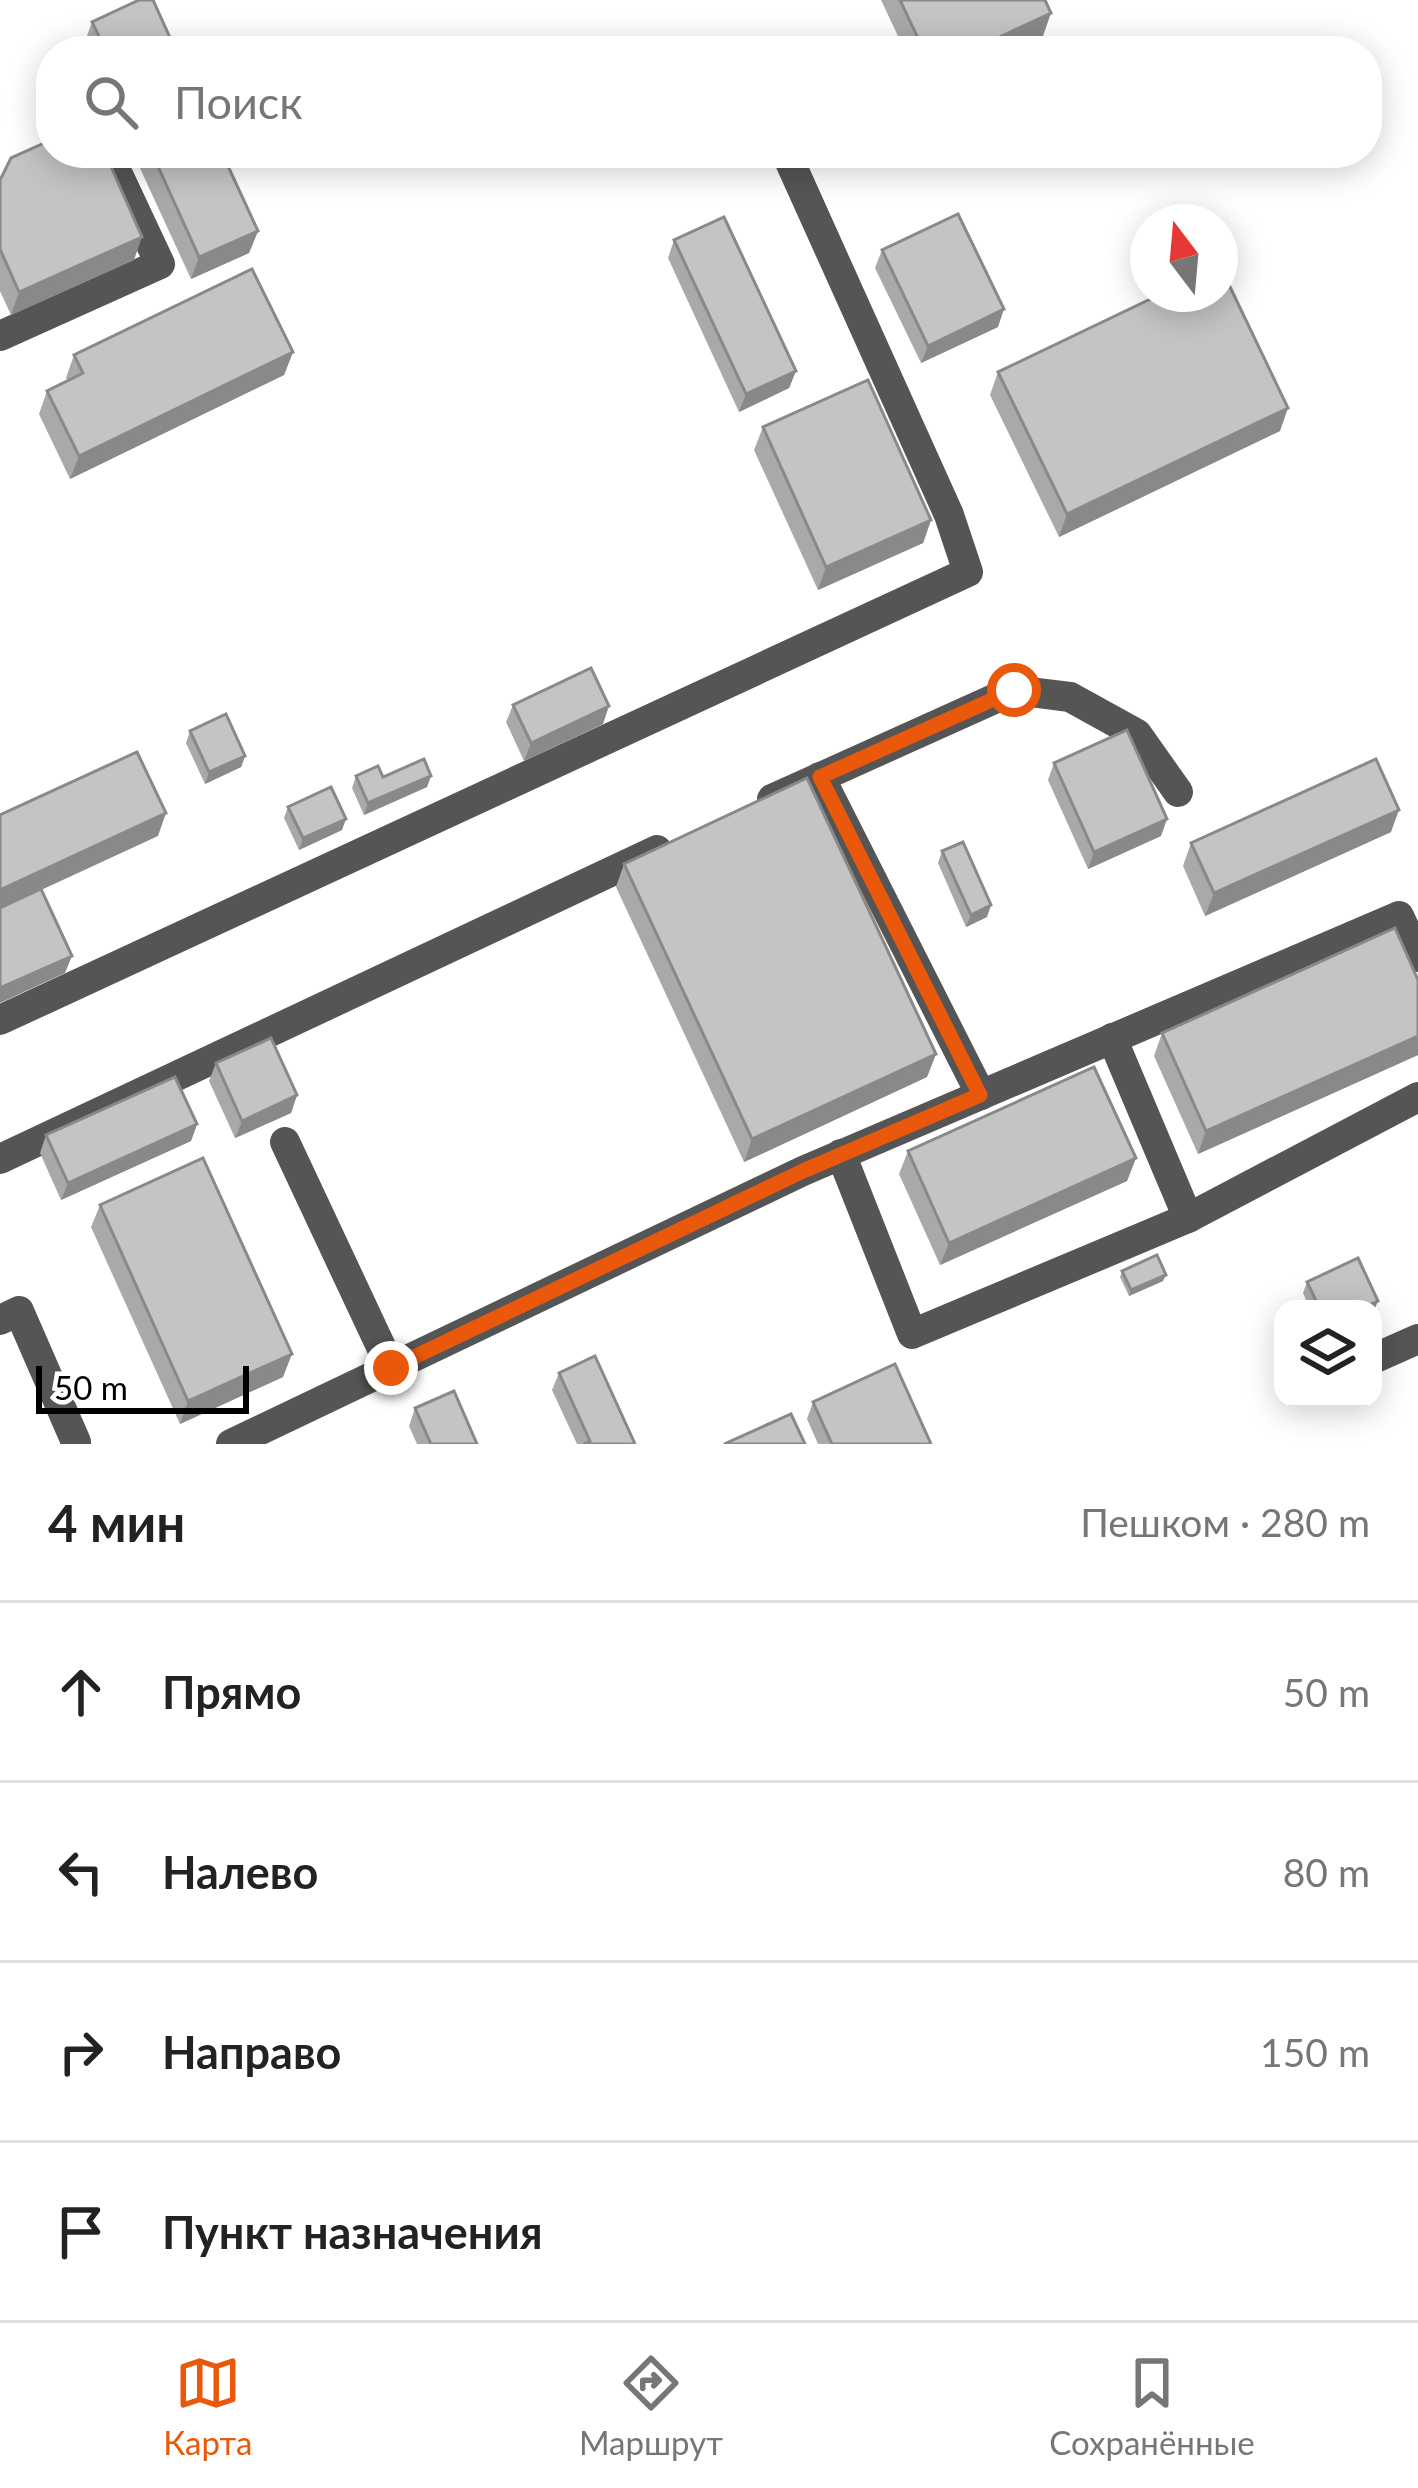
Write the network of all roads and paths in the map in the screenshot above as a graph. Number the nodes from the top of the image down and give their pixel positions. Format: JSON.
{"nodes":[{"id":1,"x":115,"y":168,"type":"edge"},
{"id":2,"x":793,"y":168,"type":"edge"},
{"id":3,"x":0,"y":336,"type":"edge"},
{"id":4,"x":820,"y":777,"type":"junction"},
{"id":5,"x":1178,"y":792,"type":"dead end"},
{"id":6,"x":736,"y":815,"type":"edge"},
{"id":7,"x":693,"y":834,"type":"edge"},
{"id":8,"x":1418,"y":956,"type":"edge"},
{"id":9,"x":0,"y":1020,"type":"edge"},
{"id":10,"x":1112,"y":1038,"type":"junction"},
{"id":11,"x":980,"y":1095,"type":"junction"},
{"id":12,"x":1418,"y":1097,"type":"edge"},
{"id":13,"x":286,"y":1142,"type":"dead end"},
{"id":14,"x":842,"y":1154,"type":"junction"},
{"id":15,"x":0,"y":1159,"type":"edge"},
{"id":16,"x":1189,"y":1218,"type":"junction"},
{"id":17,"x":0,"y":1320,"type":"edge"},
{"id":18,"x":1418,"y":1339,"type":"edge"},
{"id":19,"x":1382,"y":1355,"type":"edge"},
{"id":20,"x":391,"y":1368,"type":"junction"},
{"id":21,"x":76,"y":1442,"type":"edge"},
{"id":22,"x":231,"y":1444,"type":"edge"}],
"edges":[{"from":1,"to":3,"type":"lane"},
{"from":2,"to":9,"type":"lane"},
{"from":4,"to":5,"type":"lane"},
{"from":4,"to":6,"type":"lane"},
{"from":4,"to":11,"type":"lane"},
{"from":7,"to":15,"type":"lane"},
{"from":8,"to":10,"type":"lane"},
{"from":10,"to":11,"type":"lane"},
{"from":10,"to":16,"type":"lane"},
{"from":11,"to":14,"type":"lane"},
{"from":12,"to":16,"type":"lane"},
{"from":13,"to":20,"type":"lane"},
{"from":14,"to":16,"type":"lane"},
{"from":14,"to":20,"type":"lane"},
{"from":17,"to":21,"type":"lane"},
{"from":18,"to":19,"type":"lane"},
{"from":20,"to":22,"type":"lane"}]}
